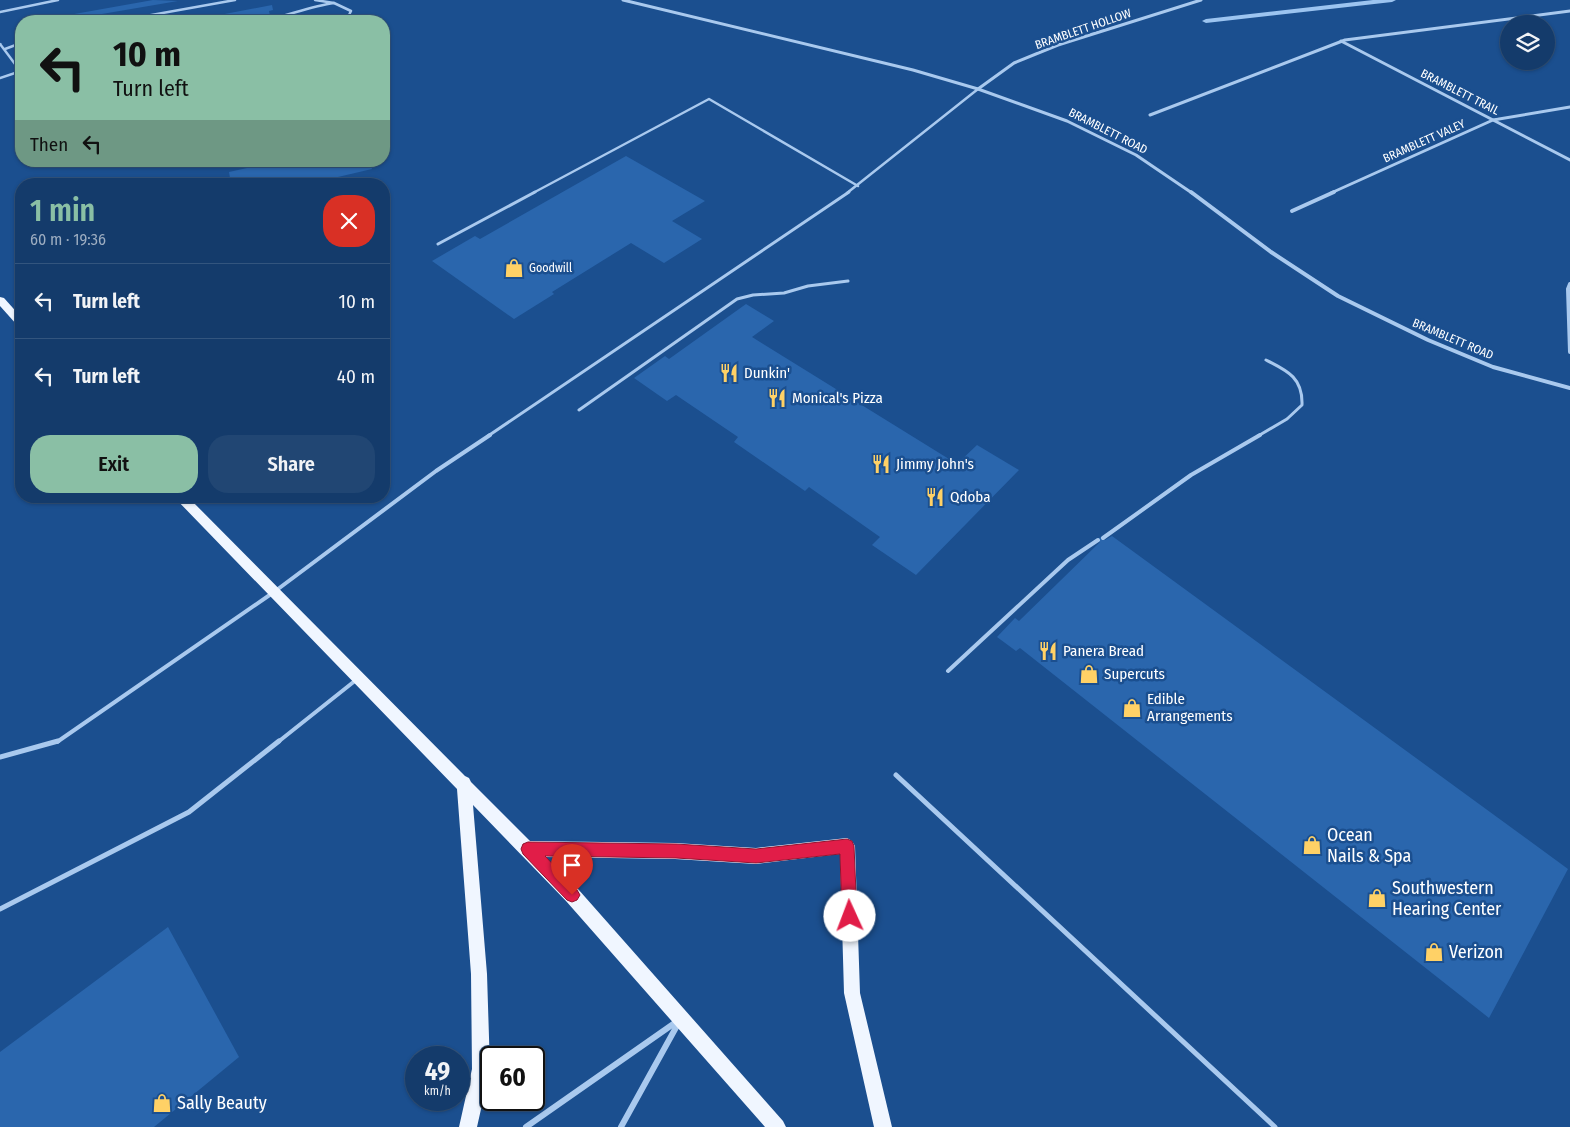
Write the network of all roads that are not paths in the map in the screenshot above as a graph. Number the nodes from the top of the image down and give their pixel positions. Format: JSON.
{"nodes":[{"id":1,"x":58,"y":0,"type":"edge"},
{"id":2,"x":235,"y":0,"type":"edge"},
{"id":3,"x":315,"y":0,"type":"edge"},
{"id":4,"x":623,"y":0,"type":"edge"},
{"id":5,"x":1201,"y":0,"type":"edge"},
{"id":6,"x":334,"y":3,"type":"junction"},
{"id":7,"x":1570,"y":11,"type":"edge"},
{"id":8,"x":0,"y":12,"type":"edge"},
{"id":9,"x":151,"y":15,"type":"edge"},
{"id":10,"x":290,"y":15,"type":"edge"},
{"id":11,"x":348,"y":15,"type":"edge"},
{"id":12,"x":1341,"y":41,"type":"junction"},
{"id":13,"x":0,"y":44,"type":"edge"},
{"id":14,"x":15,"y":45,"type":"edge"},
{"id":15,"x":5,"y":48,"type":"junction"},
{"id":16,"x":15,"y":63,"type":"edge"},
{"id":17,"x":15,"y":74,"type":"edge"},
{"id":18,"x":0,"y":78,"type":"edge"},
{"id":19,"x":978,"y":89,"type":"junction"},
{"id":20,"x":1570,"y":107,"type":"edge"},
{"id":21,"x":1150,"y":115,"type":"dead end"},
{"id":22,"x":1493,"y":120,"type":"junction"},
{"id":23,"x":1570,"y":160,"type":"edge"},
{"id":24,"x":858,"y":186,"type":"junction"},
{"id":25,"x":1292,"y":211,"type":"dead end"},
{"id":26,"x":438,"y":244,"type":"dead end"},
{"id":27,"x":848,"y":281,"type":"dead end"},
{"id":28,"x":1570,"y":284,"type":"edge"},
{"id":29,"x":0,"y":300,"type":"edge"},
{"id":30,"x":15,"y":316,"type":"edge"},
{"id":31,"x":1570,"y":352,"type":"edge"},
{"id":32,"x":1266,"y":360,"type":"dead end"},
{"id":33,"x":1570,"y":388,"type":"edge"},
{"id":34,"x":579,"y":410,"type":"dead end"},
{"id":35,"x":185,"y":503,"type":"edge"},
{"id":36,"x":274,"y":592,"type":"junction"},
{"id":37,"x":948,"y":671,"type":"dead end"},
{"id":38,"x":358,"y":679,"type":"junction"},
{"id":39,"x":0,"y":757,"type":"edge"},
{"id":40,"x":896,"y":775,"type":"dead end"},
{"id":41,"x":464,"y":784,"type":"junction"},
{"id":42,"x":528,"y":849,"type":"junction"},
{"id":43,"x":0,"y":909,"type":"edge"},
{"id":44,"x":681,"y":1018,"type":"junction"},
{"id":45,"x":468,"y":1127,"type":"edge"},
{"id":46,"x":526,"y":1127,"type":"edge"},
{"id":47,"x":621,"y":1127,"type":"edge"},
{"id":48,"x":777,"y":1127,"type":"edge"},
{"id":49,"x":883,"y":1127,"type":"edge"},
{"id":50,"x":1275,"y":1127,"type":"edge"}],
"edges":[{"from":1,"to":8,"type":"lane"},
{"from":2,"to":9,"type":"lane"},
{"from":3,"to":6,"type":"lane"},
{"from":4,"to":19,"type":"street","name":"BRAMBLETT ROAD"},
{"from":5,"to":19,"type":"street","name":"BRAMBLETT HOLLOW"},
{"from":6,"to":10,"type":"lane"},
{"from":6,"to":11,"type":"lane"},
{"from":7,"to":12,"type":"street"},
{"from":12,"to":21,"type":"street"},
{"from":12,"to":22,"type":"street","name":"BRAMBLETT TRAIL"},
{"from":13,"to":15,"type":"lane"},
{"from":14,"to":15,"type":"lane"},
{"from":15,"to":16,"type":"lane"},
{"from":17,"to":18,"type":"lane"},
{"from":19,"to":24,"type":"lane"},
{"from":19,"to":33,"type":"street","name":"BRAMBLETT ROAD"},
{"from":20,"to":22,"type":"street","name":"BRAMBLETT VALEY"},
{"from":22,"to":23,"type":"street","name":"BRAMBLETT TRAIL"},
{"from":22,"to":25,"type":"street","name":"BRAMBLETT VALEY"},
{"from":24,"to":26,"type":"lane"},
{"from":24,"to":36,"type":"lane"},
{"from":27,"to":34,"type":"lane"},
{"from":28,"to":31,"type":"street"},
{"from":29,"to":30,"type":"main road"},
{"from":32,"to":37,"type":"lane"},
{"from":35,"to":36,"type":"main road"},
{"from":36,"to":38,"type":"main road"},
{"from":36,"to":39,"type":"lane"},
{"from":38,"to":41,"type":"main road"},
{"from":38,"to":43,"type":"lane"},
{"from":40,"to":50,"type":"lane"},
{"from":41,"to":42,"type":"main road"},
{"from":41,"to":45,"type":"main road"},
{"from":42,"to":44,"type":"main road"},
{"from":42,"to":49,"type":"main road"},
{"from":44,"to":46,"type":"street"},
{"from":44,"to":47,"type":"street"},
{"from":44,"to":48,"type":"main road"}]}
